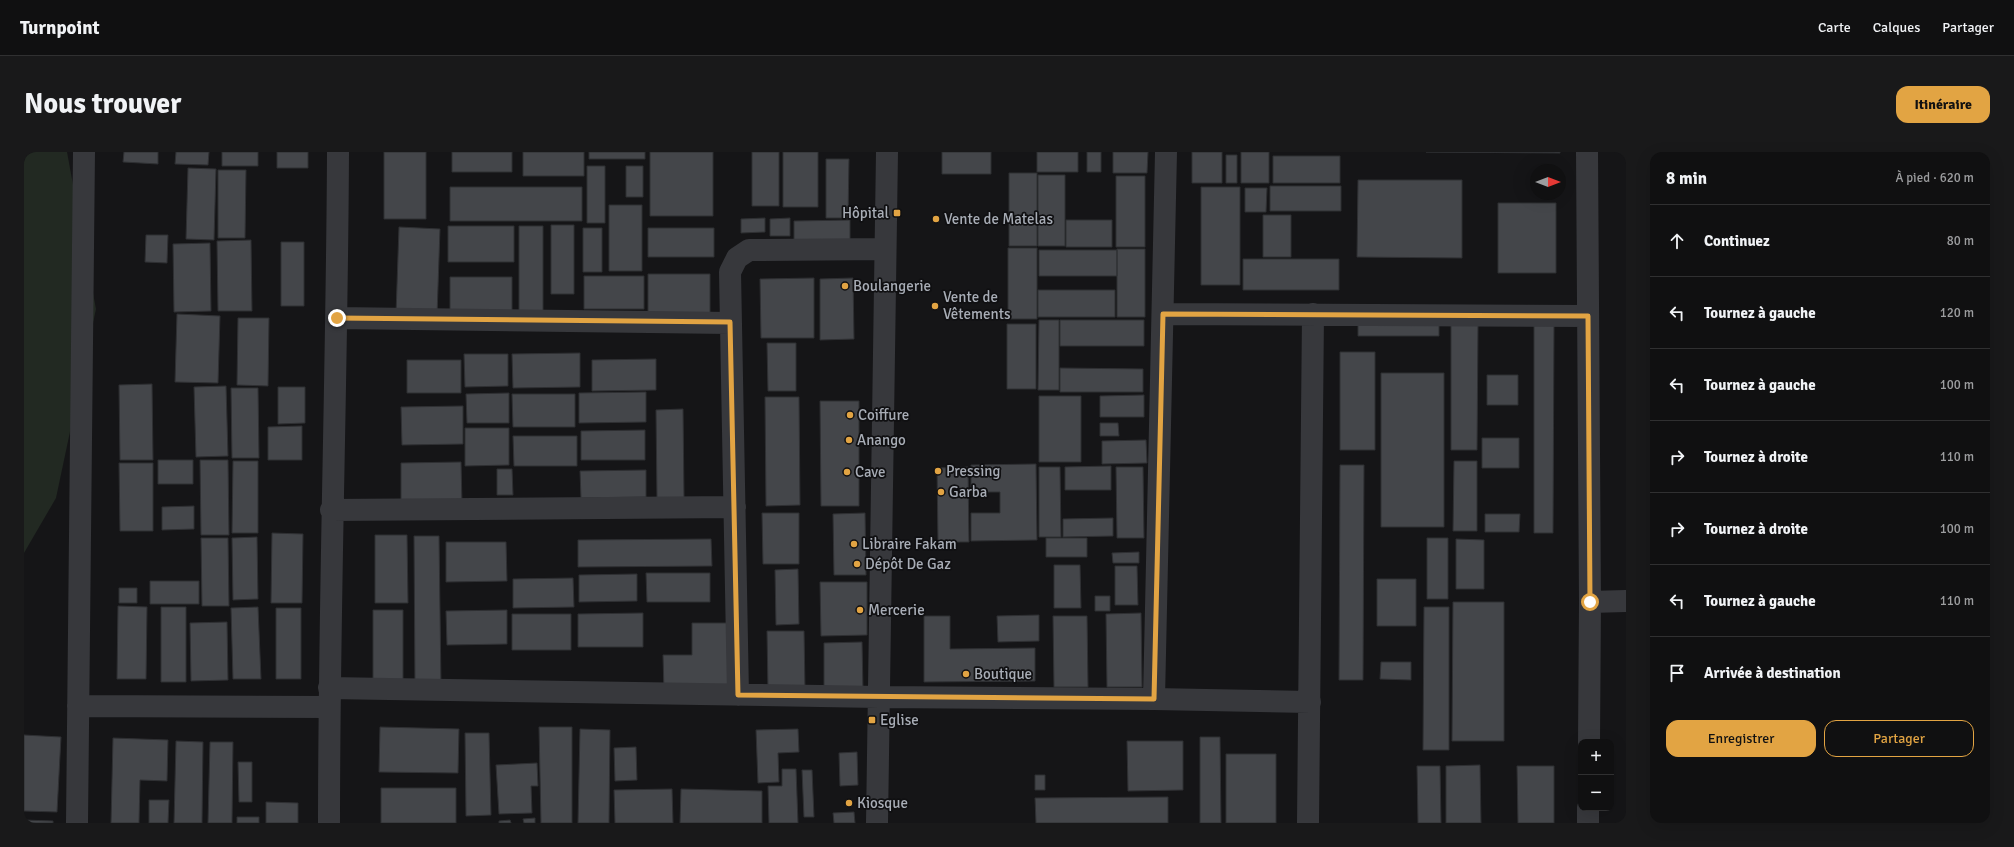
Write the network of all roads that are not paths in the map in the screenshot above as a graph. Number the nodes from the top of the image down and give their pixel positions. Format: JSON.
{"nodes":[{"id":1,"x":84,"y":152,"type":"edge"},
{"id":2,"x":338,"y":152,"type":"edge"},
{"id":3,"x":887,"y":152,"type":"edge"},
{"id":4,"x":1166,"y":152,"type":"edge"},
{"id":5,"x":1587,"y":152,"type":"edge"},
{"id":6,"x":885,"y":249,"type":"junction"},
{"id":7,"x":1163,"y":314,"type":"junction"},
{"id":8,"x":1312,"y":314,"type":"junction"},
{"id":9,"x":1588,"y":316,"type":"junction"},
{"id":10,"x":337,"y":318,"type":"junction"},
{"id":11,"x":730,"y":322,"type":"junction"},
{"id":12,"x":735,"y":508,"type":"junction"},
{"id":13,"x":331,"y":510,"type":"junction"},
{"id":14,"x":1626,"y":601,"type":"edge"},
{"id":15,"x":1590,"y":602,"type":"junction"},
{"id":16,"x":738,"y":695,"type":"junction"},
{"id":17,"x":329,"y":697,"type":"junction"},
{"id":18,"x":879,"y":697,"type":"junction"},
{"id":19,"x":1154,"y":699,"type":"junction"},
{"id":20,"x":1310,"y":702,"type":"junction"},
{"id":21,"x":78,"y":706,"type":"junction"},
{"id":22,"x":1589,"y":739,"type":"edge"},
{"id":23,"x":1588,"y":811,"type":"edge"},
{"id":24,"x":77,"y":823,"type":"edge"},
{"id":25,"x":329,"y":823,"type":"edge"},
{"id":26,"x":878,"y":823,"type":"edge"},
{"id":27,"x":1308,"y":823,"type":"edge"},
{"id":28,"x":1588,"y":823,"type":"edge"}],
"edges":[{"from":1,"to":21,"type":"street"},
{"from":2,"to":10,"type":"street"},
{"from":3,"to":6,"type":"street"},
{"from":4,"to":7,"type":"street"},
{"from":5,"to":9,"type":"street"},
{"from":6,"to":11,"type":"street"},
{"from":6,"to":18,"type":"street"},
{"from":7,"to":8,"type":"street"},
{"from":7,"to":19,"type":"street"},
{"from":8,"to":9,"type":"street"},
{"from":8,"to":20,"type":"street"},
{"from":9,"to":15,"type":"street"},
{"from":10,"to":11,"type":"street"},
{"from":10,"to":13,"type":"street"},
{"from":11,"to":12,"type":"street"},
{"from":12,"to":13,"type":"street"},
{"from":12,"to":16,"type":"street"},
{"from":13,"to":17,"type":"street"},
{"from":14,"to":15,"type":"street"},
{"from":15,"to":22,"type":"street"},
{"from":16,"to":17,"type":"street"},
{"from":16,"to":18,"type":"street"},
{"from":17,"to":21,"type":"street"},
{"from":17,"to":25,"type":"street"},
{"from":18,"to":19,"type":"street"},
{"from":18,"to":26,"type":"street"},
{"from":19,"to":20,"type":"street"},
{"from":20,"to":27,"type":"street"},
{"from":21,"to":24,"type":"street"},
{"from":23,"to":28,"type":"street"}]}
